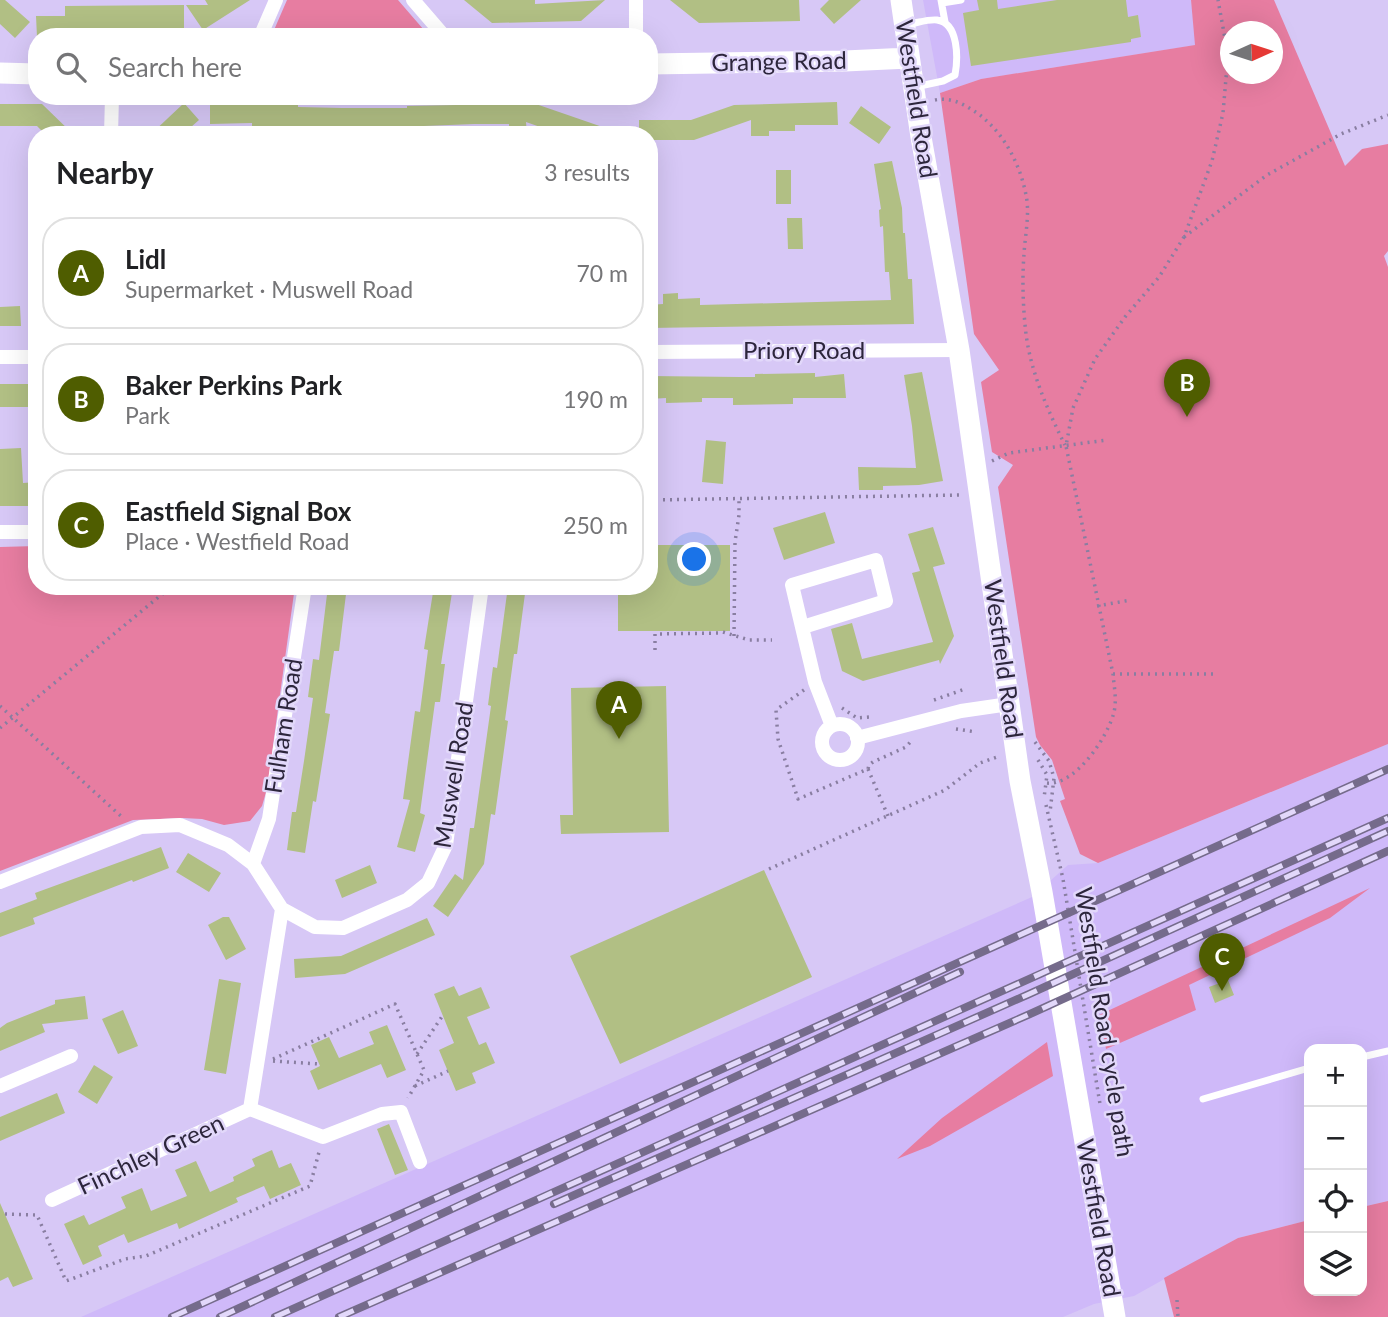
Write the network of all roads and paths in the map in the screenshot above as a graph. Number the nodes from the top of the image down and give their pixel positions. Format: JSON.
{"nodes":[{"id":1,"x":276,"y":0,"type":"edge"},
{"id":2,"x":412,"y":0,"type":"edge"},
{"id":3,"x":636,"y":0,"type":"edge"},
{"id":4,"x":901,"y":0,"type":"edge"},
{"id":5,"x":961,"y":0,"type":"edge"},
{"id":6,"x":1219,"y":0,"type":"edge"},
{"id":7,"x":942,"y":2,"type":"edge"},
{"id":8,"x":945,"y":22,"type":"junction"},
{"id":9,"x":904,"y":25,"type":"junction"},
{"id":10,"x":264,"y":28,"type":"edge"},
{"id":11,"x":437,"y":28,"type":"edge"},
{"id":12,"x":636,"y":28,"type":"edge"},
{"id":13,"x":909,"y":58,"type":"junction"},
{"id":14,"x":658,"y":64,"type":"edge"},
{"id":15,"x":0,"y":73,"type":"edge"},
{"id":16,"x":28,"y":74,"type":"edge"},
{"id":17,"x":915,"y":98,"type":"junction"},
{"id":18,"x":112,"y":105,"type":"edge"},
{"id":19,"x":1388,"y":115,"type":"edge"},
{"id":20,"x":111,"y":126,"type":"edge"},
{"id":21,"x":1184,"y":237,"type":"junction"},
{"id":22,"x":959,"y":350,"type":"junction"},
{"id":23,"x":658,"y":352,"type":"edge"},
{"id":24,"x":0,"y":357,"type":"edge"},
{"id":25,"x":28,"y":357,"type":"edge"},
{"id":26,"x":1107,"y":440,"type":"dead end"},
{"id":27,"x":1066,"y":446,"type":"junction"},
{"id":28,"x":990,"y":461,"type":"dead end"},
{"id":29,"x":965,"y":495,"type":"dead end"},
{"id":30,"x":738,"y":497,"type":"junction"},
{"id":31,"x":658,"y":500,"type":"edge"},
{"id":32,"x":0,"y":532,"type":"edge"},
{"id":33,"x":28,"y":532,"type":"edge"},
{"id":34,"x":161,"y":595,"type":"edge"},
{"id":35,"x":304,"y":595,"type":"edge"},
{"id":36,"x":481,"y":595,"type":"edge"},
{"id":37,"x":1131,"y":600,"type":"dead end"},
{"id":38,"x":1097,"y":606,"type":"junction"},
{"id":39,"x":803,"y":627,"type":"junction"},
{"id":40,"x":734,"y":636,"type":"junction"},
{"id":41,"x":772,"y":640,"type":"dead end"},
{"id":42,"x":655,"y":650,"type":"dead end"},
{"id":43,"x":1113,"y":674,"type":"junction"},
{"id":44,"x":1217,"y":674,"type":"dead end"},
{"id":45,"x":815,"y":682,"type":"junction"},
{"id":46,"x":965,"y":689,"type":"dead end"},
{"id":47,"x":929,"y":702,"type":"dead end"},
{"id":48,"x":838,"y":703,"type":"dead end"},
{"id":49,"x":1009,"y":704,"type":"junction"},
{"id":50,"x":0,"y":706,"type":"edge"},
{"id":51,"x":870,"y":717,"type":"dead end"},
{"id":52,"x":12,"y":718,"type":"junction"},
{"id":53,"x":832,"y":726,"type":"junction"},
{"id":54,"x":0,"y":728,"type":"edge"},
{"id":55,"x":949,"y":728,"type":"dead end"},
{"id":56,"x":976,"y":732,"type":"dead end"},
{"id":57,"x":914,"y":737,"type":"dead end"},
{"id":58,"x":857,"y":738,"type":"junction"},
{"id":59,"x":1034,"y":740,"type":"dead end"},
{"id":60,"x":999,"y":756,"type":"dead end"},
{"id":61,"x":1041,"y":764,"type":"dead end"},
{"id":62,"x":868,"y":769,"type":"junction"},
{"id":63,"x":1050,"y":783,"type":"junction"},
{"id":64,"x":888,"y":816,"type":"junction"},
{"id":65,"x":127,"y":822,"type":"dead end"},
{"id":66,"x":253,"y":864,"type":"junction"},
{"id":67,"x":769,"y":869,"type":"dead end"},
{"id":68,"x":0,"y":882,"type":"edge"},
{"id":69,"x":282,"y":909,"type":"junction"},
{"id":70,"x":443,"y":1015,"type":"dead end"},
{"id":71,"x":1388,"y":1051,"type":"edge"},
{"id":72,"x":417,"y":1054,"type":"junction"},
{"id":73,"x":71,"y":1056,"type":"dead end"},
{"id":74,"x":1367,"y":1056,"type":"edge"},
{"id":75,"x":319,"y":1064,"type":"dead end"},
{"id":76,"x":1304,"y":1069,"type":"edge"},
{"id":77,"x":448,"y":1071,"type":"dead end"},
{"id":78,"x":0,"y":1086,"type":"edge"},
{"id":79,"x":414,"y":1087,"type":"junction"},
{"id":80,"x":1203,"y":1099,"type":"dead end"},
{"id":81,"x":250,"y":1110,"type":"junction"},
{"id":82,"x":401,"y":1112,"type":"junction"},
{"id":83,"x":1101,"y":1112,"type":"dead end"},
{"id":84,"x":323,"y":1137,"type":"junction"},
{"id":85,"x":420,"y":1162,"type":"dead end"},
{"id":86,"x":52,"y":1200,"type":"dead end"},
{"id":87,"x":5,"y":1214,"type":"dead end"},
{"id":88,"x":1177,"y":1300,"type":"dead end"},
{"id":89,"x":1114,"y":1308,"type":"edge"},
{"id":90,"x":1178,"y":1317,"type":"edge"}],
"edges":[{"from":1,"to":10,"type":"street"},
{"from":2,"to":11,"type":"street"},
{"from":3,"to":12,"type":"street"},
{"from":4,"to":9,"type":"street","name":"Westfield Road"},
{"from":5,"to":7,"type":"lane"},
{"from":6,"to":21,"type":"path"},
{"from":7,"to":8,"type":"lane"},
{"from":8,"to":9,"type":"lane"},
{"from":8,"to":17,"type":"lane"},
{"from":9,"to":13,"type":"street","name":"Westfield Road"},
{"from":13,"to":14,"type":"street","name":"Grange Road"},
{"from":13,"to":17,"type":"street","name":"Westfield Road"},
{"from":15,"to":16,"type":"street"},
{"from":17,"to":22,"type":"street","name":"Westfield Road"},
{"from":17,"to":27,"type":"path"},
{"from":18,"to":20,"type":"street"},
{"from":19,"to":21,"type":"path"},
{"from":21,"to":27,"type":"path"},
{"from":22,"to":23,"type":"street","name":"Priory Road"},
{"from":22,"to":49,"type":"street","name":"Westfield Road"},
{"from":24,"to":25,"type":"street"},
{"from":26,"to":27,"type":"path"},
{"from":27,"to":28,"type":"path"},
{"from":27,"to":38,"type":"path"},
{"from":29,"to":30,"type":"path"},
{"from":30,"to":31,"type":"path"},
{"from":30,"to":40,"type":"path"},
{"from":32,"to":33,"type":"street"},
{"from":34,"to":52,"type":"path"},
{"from":35,"to":66,"type":"street","name":"Fulham Road"},
{"from":36,"to":69,"type":"street","name":"Muswell Road"},
{"from":37,"to":38,"type":"path"},
{"from":38,"to":43,"type":"path"},
{"from":39,"to":39,"type":"street"},
{"from":39,"to":45,"type":"street"},
{"from":40,"to":41,"type":"path"},
{"from":40,"to":42,"type":"path"},
{"from":43,"to":44,"type":"path"},
{"from":43,"to":63,"type":"path"},
{"from":45,"to":53,"type":"street"},
{"from":45,"to":62,"type":"path"},
{"from":46,"to":47,"type":"path"},
{"from":48,"to":51,"type":"path"},
{"from":49,"to":58,"type":"street"},
{"from":49,"to":89,"type":"street","name":"Westfield Road"},
{"from":50,"to":52,"type":"path"},
{"from":52,"to":54,"type":"path"},
{"from":52,"to":65,"type":"path"},
{"from":53,"to":58,"type":"street"},
{"from":53,"to":58,"type":"street"},
{"from":55,"to":56,"type":"path"},
{"from":57,"to":62,"type":"path"},
{"from":59,"to":63,"type":"path"},
{"from":60,"to":64,"type":"path"},
{"from":61,"to":63,"type":"path"},
{"from":62,"to":64,"type":"path"},
{"from":63,"to":83,"type":"path","name":"Westfield Road cycle path"},
{"from":64,"to":67,"type":"path"},
{"from":66,"to":68,"type":"street"},
{"from":66,"to":69,"type":"street"},
{"from":69,"to":81,"type":"street","name":"Finchley Green"},
{"from":70,"to":72,"type":"path"},
{"from":71,"to":74,"type":"lane"},
{"from":72,"to":75,"type":"path"},
{"from":72,"to":79,"type":"path"},
{"from":73,"to":78,"type":"street"},
{"from":76,"to":80,"type":"lane"},
{"from":77,"to":79,"type":"path"},
{"from":79,"to":82,"type":"path"},
{"from":81,"to":84,"type":"street","name":"Finchley Green"},
{"from":81,"to":86,"type":"street","name":"Finchley Green"},
{"from":82,"to":84,"type":"street"},
{"from":82,"to":85,"type":"street"},
{"from":84,"to":87,"type":"path"},
{"from":88,"to":90,"type":"path"}]}
